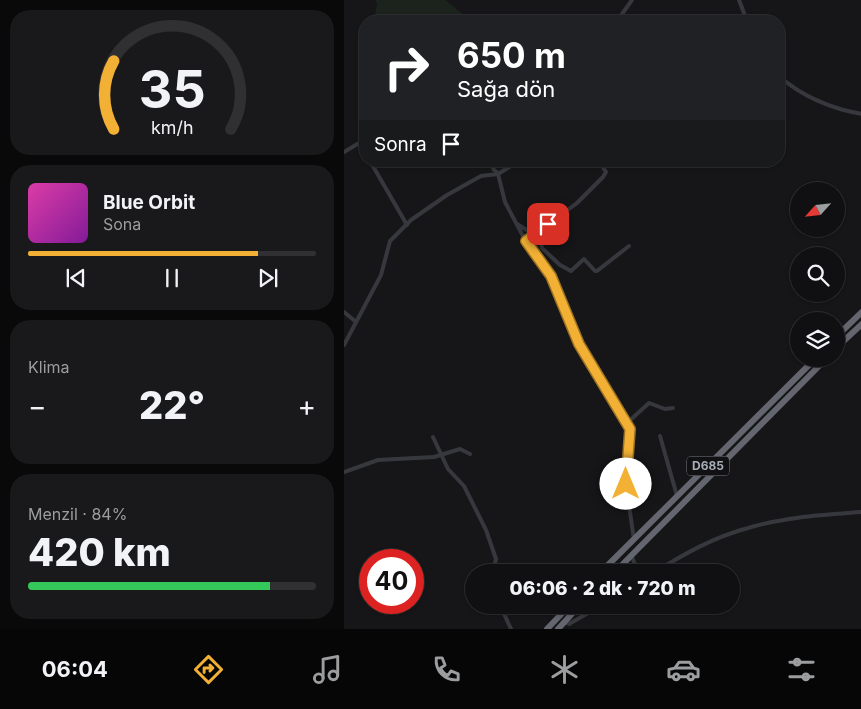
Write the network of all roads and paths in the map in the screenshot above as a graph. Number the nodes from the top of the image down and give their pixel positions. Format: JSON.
{"nodes":[{"id":1,"x":632,"y":0,"type":"edge"},
{"id":2,"x":739,"y":0,"type":"edge"},
{"id":3,"x":621,"y":15,"type":"edge"},
{"id":4,"x":745,"y":15,"type":"edge"},
{"id":5,"x":785,"y":82,"type":"edge"},
{"id":6,"x":861,"y":108,"type":"edge"},
{"id":7,"x":860,"y":114,"type":"edge"},
{"id":8,"x":359,"y":143,"type":"edge"},
{"id":9,"x":344,"y":152,"type":"edge"},
{"id":10,"x":373,"y":167,"type":"edge"},
{"id":11,"x":493,"y":167,"type":"edge"},
{"id":12,"x":508,"y":167,"type":"edge"},
{"id":13,"x":603,"y":167,"type":"edge"},
{"id":14,"x":498,"y":173,"type":"junction"},
{"id":15,"x":517,"y":224,"type":"junction"},
{"id":16,"x":407,"y":225,"type":"junction"},
{"id":17,"x":538,"y":232,"type":"junction"},
{"id":18,"x":533,"y":234,"type":"junction"},
{"id":19,"x":526,"y":241,"type":"junction"},
{"id":20,"x":630,"y":246,"type":"dead end"},
{"id":21,"x":344,"y":312,"type":"edge"},
{"id":22,"x":861,"y":312,"type":"edge"},
{"id":23,"x":356,"y":322,"type":"junction"},
{"id":24,"x":861,"y":324,"type":"edge"},
{"id":25,"x":845,"y":328,"type":"edge"},
{"id":26,"x":845,"y":339,"type":"edge"},
{"id":27,"x":344,"y":345,"type":"edge"},
{"id":28,"x":807,"y":367,"type":"edge"},
{"id":29,"x":818,"y":367,"type":"edge"},
{"id":30,"x":672,"y":408,"type":"dead end"},
{"id":31,"x":626,"y":424,"type":"junction"},
{"id":32,"x":660,"y":436,"type":"dead end"},
{"id":33,"x":433,"y":437,"type":"dead end"},
{"id":34,"x":470,"y":454,"type":"dead end"},
{"id":35,"x":441,"y":455,"type":"junction"},
{"id":36,"x":344,"y":472,"type":"edge"},
{"id":37,"x":677,"y":498,"type":"junction"},
{"id":38,"x":861,"y":512,"type":"edge"},
{"id":39,"x":634,"y":540,"type":"junction"},
{"id":40,"x":632,"y":557,"type":"junction"},
{"id":41,"x":495,"y":564,"type":"edge"},
{"id":42,"x":609,"y":564,"type":"edge"},
{"id":43,"x":624,"y":564,"type":"edge"},
{"id":44,"x":635,"y":564,"type":"edge"},
{"id":45,"x":668,"y":564,"type":"edge"},
{"id":46,"x":504,"y":614,"type":"edge"},
{"id":47,"x":561,"y":614,"type":"edge"},
{"id":48,"x":572,"y":614,"type":"edge"},
{"id":49,"x":586,"y":614,"type":"edge"},
{"id":50,"x":565,"y":622,"type":"junction"},
{"id":51,"x":511,"y":629,"type":"edge"},
{"id":52,"x":547,"y":629,"type":"edge"},
{"id":53,"x":559,"y":629,"type":"edge"}],
"edges":[{"from":1,"to":3,"type":"street"},
{"from":2,"to":4,"type":"street"},
{"from":5,"to":7,"type":"street"},
{"from":6,"to":7,"type":"street"},
{"from":8,"to":9,"type":"street"},
{"from":10,"to":16,"type":"street"},
{"from":11,"to":14,"type":"street"},
{"from":12,"to":14,"type":"street"},
{"from":13,"to":17,"type":"street"},
{"from":14,"to":15,"type":"street"},
{"from":14,"to":16,"type":"street"},
{"from":15,"to":18,"type":"street"},
{"from":15,"to":19,"type":"street"},
{"from":16,"to":23,"type":"street"},
{"from":17,"to":18,"type":"street"},
{"from":17,"to":20,"type":"street"},
{"from":18,"to":19,"type":"street"},
{"from":19,"to":31,"type":"street"},
{"from":21,"to":23,"type":"street"},
{"from":22,"to":25,"type":"highway"},
{"from":23,"to":27,"type":"street"},
{"from":24,"to":26,"type":"highway"},
{"from":28,"to":37,"type":"highway","number":"D685"},
{"from":29,"to":40,"type":"highway","number":"D685"},
{"from":30,"to":31,"type":"street"},
{"from":31,"to":39,"type":"street"},
{"from":32,"to":37,"type":"street"},
{"from":33,"to":35,"type":"street"},
{"from":34,"to":35,"type":"street"},
{"from":35,"to":36,"type":"street"},
{"from":35,"to":41,"type":"street"},
{"from":37,"to":39,"type":"highway","number":"D685"},
{"from":38,"to":45,"type":"street"},
{"from":39,"to":42,"type":"highway","number":"D685"},
{"from":40,"to":43,"type":"highway","number":"D685"},
{"from":40,"to":44,"type":"street"},
{"from":46,"to":51,"type":"street"},
{"from":47,"to":52,"type":"highway"},
{"from":48,"to":50,"type":"highway"},
{"from":49,"to":50,"type":"street"},
{"from":50,"to":53,"type":"highway"}]}
